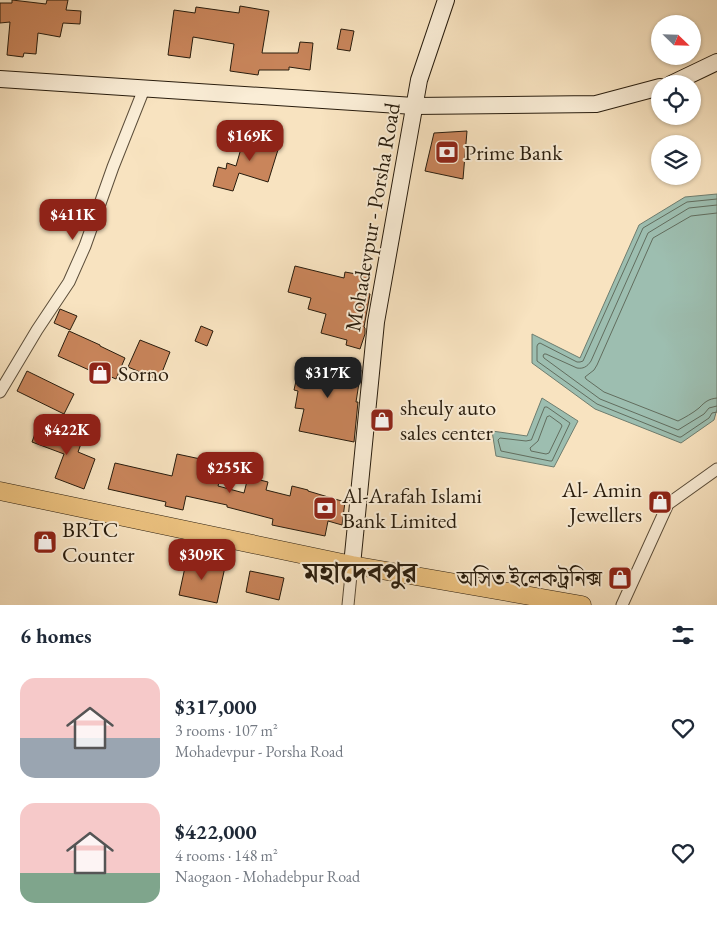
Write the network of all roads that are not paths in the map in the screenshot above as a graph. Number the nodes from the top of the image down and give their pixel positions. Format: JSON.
{"nodes":[{"id":1,"x":446,"y":0,"type":"edge"},
{"id":2,"x":717,"y":62,"type":"edge"},
{"id":3,"x":690,"y":75,"type":"edge"},
{"id":4,"x":0,"y":79,"type":"edge"},
{"id":5,"x":144,"y":89,"type":"junction"},
{"id":6,"x":651,"y":89,"type":"edge"},
{"id":7,"x":414,"y":106,"type":"junction"},
{"id":8,"x":0,"y":392,"type":"edge"},
{"id":9,"x":717,"y":469,"type":"edge"},
{"id":10,"x":0,"y":491,"type":"edge"},
{"id":11,"x":352,"y":565,"type":"junction"},
{"id":12,"x":348,"y":605,"type":"edge"},
{"id":13,"x":582,"y":605,"type":"edge"},
{"id":14,"x":622,"y":605,"type":"edge"}],
"edges":[{"from":1,"to":7,"type":"main road","name":"Mohadevpur - Porsha Road"},
{"from":2,"to":3,"type":"main road"},
{"from":4,"to":5,"type":"main road"},
{"from":5,"to":7,"type":"main road"},
{"from":5,"to":8,"type":"street"},
{"from":6,"to":7,"type":"main road"},
{"from":7,"to":11,"type":"main road","name":"Mohadevpur - Porsha Road"},
{"from":9,"to":14,"type":"street"},
{"from":10,"to":11,"type":"main road"},
{"from":11,"to":12,"type":"street"},
{"from":11,"to":13,"type":"main road"}]}
